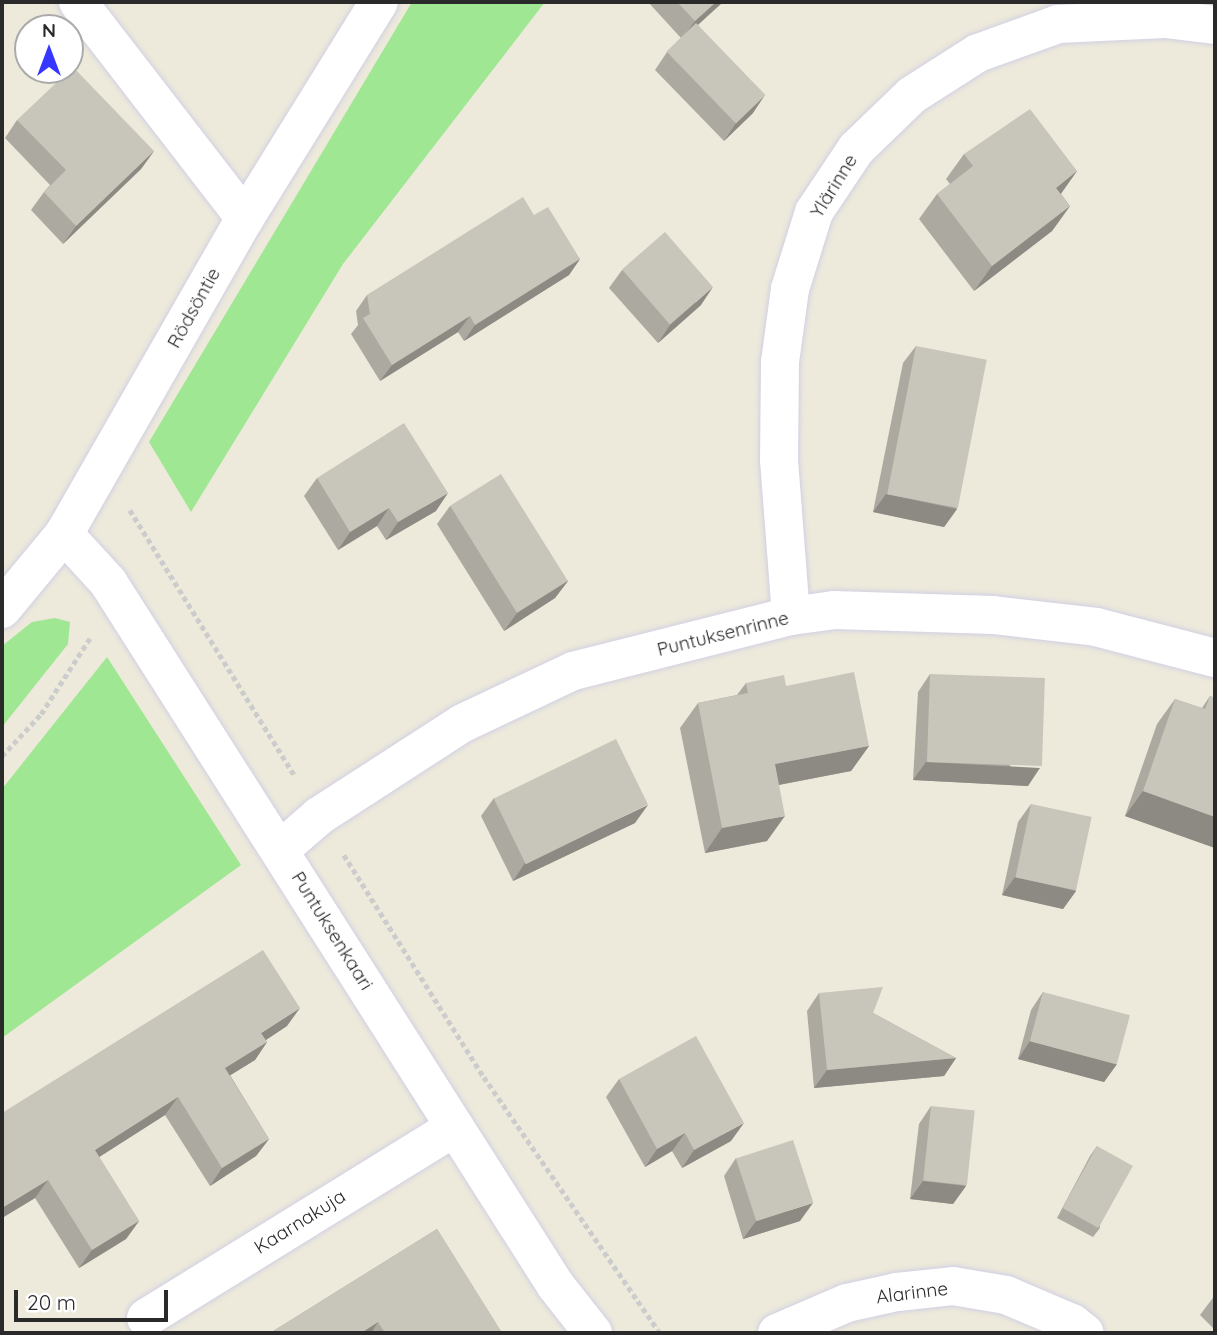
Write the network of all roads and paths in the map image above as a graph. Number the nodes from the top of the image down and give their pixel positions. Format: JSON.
{"nodes":[{"id":1,"x":78,"y":2,"type":"edge"},
{"id":2,"x":379,"y":2,"type":"edge"},
{"id":3,"x":1215,"y":25,"type":"edge"},
{"id":4,"x":245,"y":218,"type":"junction"},
{"id":5,"x":113,"y":454,"type":"junction"},
{"id":6,"x":131,"y":510,"type":"junction"},
{"id":7,"x":64,"y":534,"type":"junction"},
{"id":8,"x":108,"y":582,"type":"junction"},
{"id":9,"x":2,"y":609,"type":"edge"},
{"id":10,"x":791,"y":616,"type":"junction"},
{"id":11,"x":1215,"y":658,"type":"edge"},
{"id":12,"x":2,"y":756,"type":"edge"},
{"id":13,"x":319,"y":816,"type":"junction"},
{"id":14,"x":280,"y":850,"type":"junction"},
{"id":15,"x":455,"y":1127,"type":"junction"},
{"id":16,"x":146,"y":1318,"type":"dead end"},
{"id":17,"x":593,"y":1333,"type":"edge"},
{"id":18,"x":660,"y":1333,"type":"edge"},
{"id":19,"x":777,"y":1333,"type":"edge"},
{"id":20,"x":1085,"y":1333,"type":"edge"}],
"edges":[{"from":1,"to":4,"type":"street"},
{"from":2,"to":4,"type":"street","name":"Rödsöntie"},
{"from":3,"to":10,"type":"street","name":"Ylärinne"},
{"from":4,"to":5,"type":"street","name":"Rödsöntie"},
{"from":5,"to":6,"type":"path"},
{"from":5,"to":7,"type":"street","name":"Rödsöntie"},
{"from":6,"to":8,"type":"path"},
{"from":6,"to":13,"type":"path"},
{"from":7,"to":8,"type":"street","name":"Puntuksenkaari"},
{"from":7,"to":9,"type":"street","name":"Rödsöntie"},
{"from":8,"to":12,"type":"path"},
{"from":8,"to":14,"type":"street","name":"Puntuksenkaari"},
{"from":10,"to":11,"type":"street","name":"Puntuksenrinne"},
{"from":10,"to":13,"type":"street","name":"Puntuksenrinne"},
{"from":13,"to":14,"type":"street","name":"Puntuksenrinne"},
{"from":13,"to":18,"type":"path"},
{"from":14,"to":15,"type":"street","name":"Puntuksenkaari"},
{"from":15,"to":16,"type":"street","name":"Kaarnakuja"},
{"from":15,"to":17,"type":"street","name":"Puntuksenkaari"},
{"from":19,"to":20,"type":"street","name":"Alarinne"}]}
